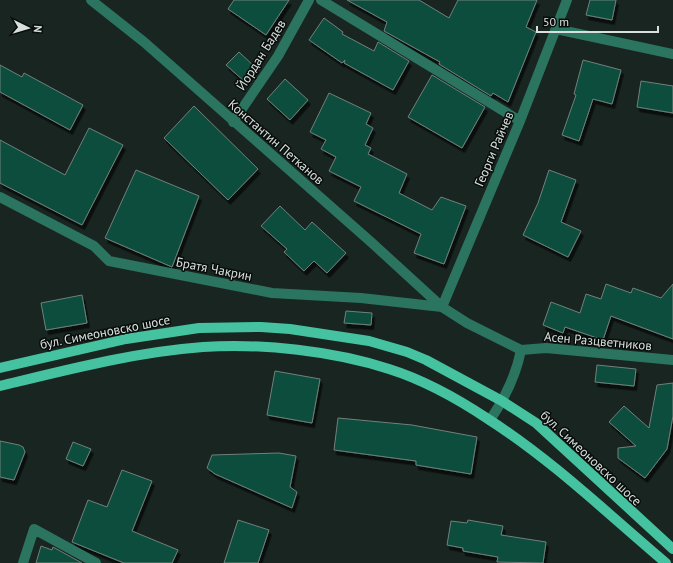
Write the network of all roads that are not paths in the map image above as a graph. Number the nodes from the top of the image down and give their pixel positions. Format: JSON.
{"nodes":[{"id":1,"x":91,"y":0,"type":"edge"},
{"id":2,"x":309,"y":0,"type":"edge"},
{"id":3,"x":321,"y":0,"type":"edge"},
{"id":4,"x":567,"y":0,"type":"edge"},
{"id":5,"x":556,"y":29,"type":"junction"},
{"id":6,"x":673,"y":54,"type":"edge"},
{"id":7,"x":520,"y":121,"type":"junction"},
{"id":8,"x":233,"y":122,"type":"junction"},
{"id":9,"x":0,"y":197,"type":"edge"},
{"id":10,"x":442,"y":307,"type":"junction"},
{"id":11,"x":521,"y":350,"type":"junction"},
{"id":12,"x":673,"y":360,"type":"edge"},
{"id":13,"x":0,"y":368,"type":"edge"},
{"id":14,"x":0,"y":386,"type":"edge"},
{"id":15,"x":502,"y":401,"type":"junction"},
{"id":16,"x":490,"y":420,"type":"junction"},
{"id":17,"x":673,"y":550,"type":"edge"},
{"id":18,"x":23,"y":563,"type":"edge"},
{"id":19,"x":96,"y":563,"type":"edge"},
{"id":20,"x":666,"y":563,"type":"edge"}],
"edges":[{"from":1,"to":8,"type":"street","name":"Константин Петканов"},
{"from":2,"to":8,"type":"street","name":"Йордан Бадев"},
{"from":3,"to":7,"type":"street"},
{"from":4,"to":5,"type":"street","name":"Георги Райчев"},
{"from":5,"to":6,"type":"street"},
{"from":5,"to":7,"type":"street","name":"Георги Райчев"},
{"from":7,"to":10,"type":"street","name":"Георги Райчев"},
{"from":8,"to":10,"type":"street","name":"Константин Петканов"},
{"from":9,"to":10,"type":"street","name":"Братя Чакрин"},
{"from":10,"to":11,"type":"street"},
{"from":11,"to":12,"type":"street","name":"Асен Разцветников"},
{"from":11,"to":15,"type":"street"},
{"from":13,"to":15,"type":"main road","name":"бул. Симеоновско шосе"},
{"from":14,"to":16,"type":"main road"},
{"from":15,"to":16,"type":"street"},
{"from":15,"to":17,"type":"main road","name":"бул. Симеоновско шосе"},
{"from":16,"to":20,"type":"main road"},
{"from":18,"to":19,"type":"street"}]}
